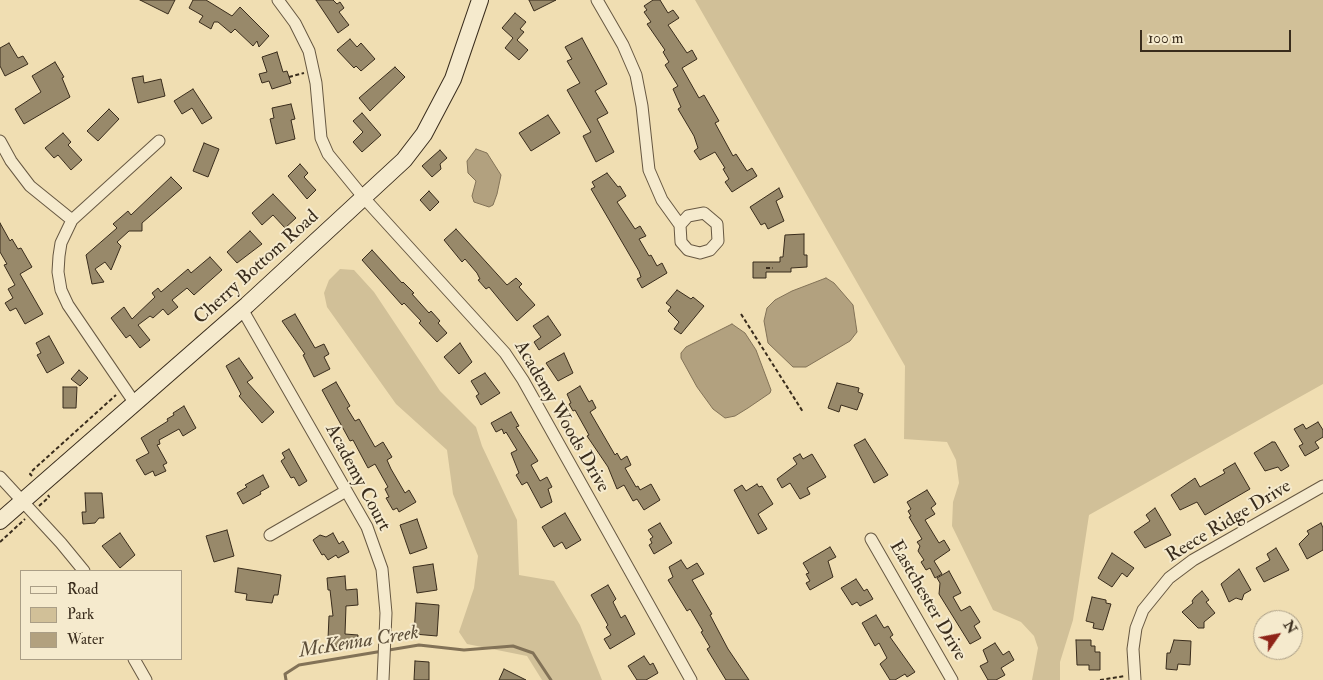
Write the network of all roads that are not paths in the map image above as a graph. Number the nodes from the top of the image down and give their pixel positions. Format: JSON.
{"nodes":[{"id":1,"x":278,"y":0,"type":"edge"},
{"id":2,"x":480,"y":0,"type":"edge"},
{"id":3,"x":597,"y":0,"type":"edge"},
{"id":4,"x":0,"y":141,"type":"edge"},
{"id":5,"x":159,"y":141,"type":"dead end"},
{"id":6,"x":364,"y":198,"type":"junction"},
{"id":7,"x":72,"y":220,"type":"junction"},
{"id":8,"x":680,"y":225,"type":"dead end"},
{"id":9,"x":242,"y":309,"type":"junction"},
{"id":10,"x":134,"y":402,"type":"junction"},
{"id":11,"x":0,"y":477,"type":"edge"},
{"id":12,"x":1323,"y":486,"type":"edge"},
{"id":13,"x":346,"y":491,"type":"junction"},
{"id":14,"x":23,"y":501,"type":"junction"},
{"id":15,"x":0,"y":521,"type":"edge"},
{"id":16,"x":270,"y":535,"type":"dead end"},
{"id":17,"x":871,"y":539,"type":"dead end"},
{"id":18,"x":83,"y":570,"type":"edge"},
{"id":19,"x":135,"y":660,"type":"edge"},
{"id":20,"x":1134,"y":678,"type":"edge"},
{"id":21,"x":146,"y":680,"type":"edge"},
{"id":22,"x":383,"y":680,"type":"edge"},
{"id":23,"x":692,"y":680,"type":"edge"},
{"id":24,"x":952,"y":680,"type":"edge"}],
"edges":[{"from":1,"to":6,"type":"street","name":"Academy Woods Drive"},
{"from":2,"to":6,"type":"main road","name":"Cherry Bottom Road"},
{"from":3,"to":8,"type":"street"},
{"from":4,"to":7,"type":"street"},
{"from":5,"to":7,"type":"street"},
{"from":6,"to":9,"type":"main road","name":"Cherry Bottom Road"},
{"from":6,"to":23,"type":"street","name":"Academy Woods Drive"},
{"from":7,"to":10,"type":"street"},
{"from":9,"to":10,"type":"main road","name":"Cherry Bottom Road"},
{"from":9,"to":13,"type":"street","name":"Academy Court"},
{"from":10,"to":14,"type":"main road","name":"Cherry Bottom Road"},
{"from":11,"to":14,"type":"street"},
{"from":12,"to":20,"type":"street","name":"Reece Ridge Drive"},
{"from":13,"to":16,"type":"street"},
{"from":13,"to":22,"type":"street","name":"Academy Court"},
{"from":14,"to":15,"type":"main road","name":"Cherry Bottom Road"},
{"from":14,"to":18,"type":"street"},
{"from":17,"to":24,"type":"street","name":"Eastchester Drive"},
{"from":19,"to":21,"type":"street"}]}
